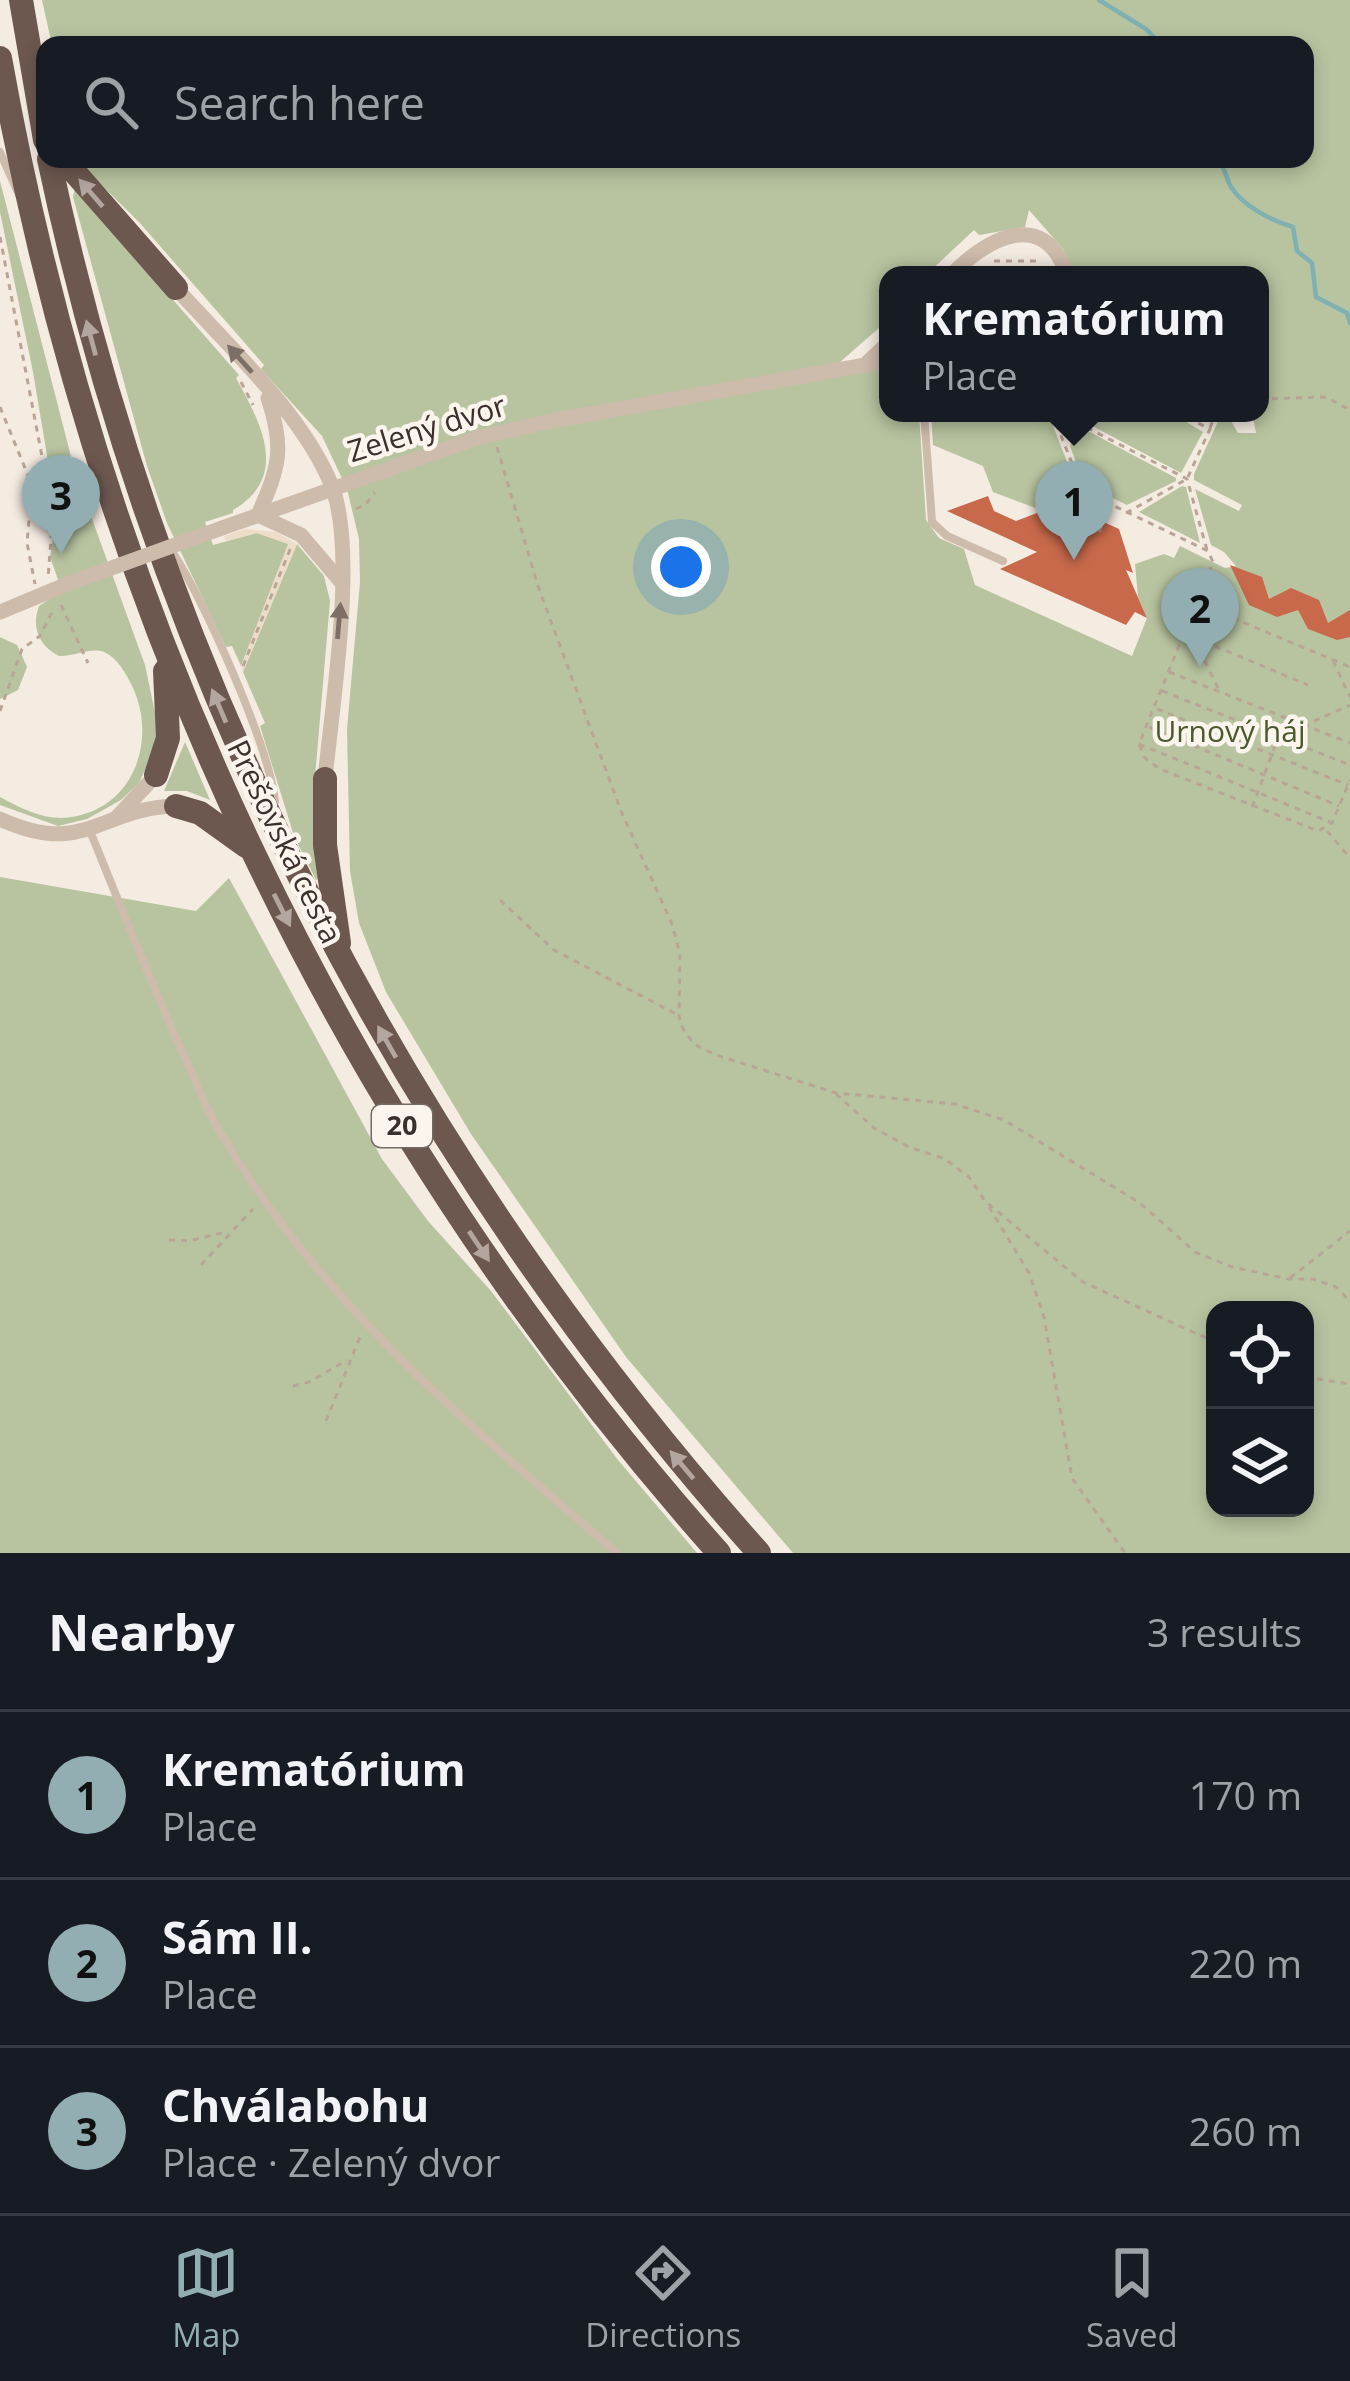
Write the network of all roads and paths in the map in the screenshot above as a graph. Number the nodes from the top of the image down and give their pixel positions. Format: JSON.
{"nodes":[{"id":1,"x":21,"y":0,"type":"edge"},
{"id":2,"x":0,"y":58,"type":"edge"},
{"id":3,"x":36,"y":86,"type":"edge"},
{"id":4,"x":0,"y":152,"type":"edge"},
{"id":5,"x":51,"y":168,"type":"edge"},
{"id":6,"x":71,"y":168,"type":"edge"},
{"id":7,"x":31,"y":214,"type":"junction"},
{"id":8,"x":0,"y":237,"type":"edge"},
{"id":9,"x":973,"y":254,"type":"junction"},
{"id":10,"x":960,"y":266,"type":"edge"},
{"id":11,"x":1037,"y":266,"type":"edge"},
{"id":12,"x":1063,"y":266,"type":"edge"},
{"id":13,"x":176,"y":288,"type":"joint"},
{"id":14,"x":879,"y":352,"type":"edge"},
{"id":15,"x":879,"y":362,"type":"edge"},
{"id":16,"x":867,"y":363,"type":"junction"},
{"id":17,"x":252,"y":374,"type":"junction"},
{"id":18,"x":265,"y":388,"type":"junction"},
{"id":19,"x":1269,"y":399,"type":"edge"},
{"id":20,"x":0,"y":407,"type":"edge"},
{"id":21,"x":1350,"y":410,"type":"edge"},
{"id":22,"x":258,"y":416,"type":"dead end"},
{"id":23,"x":925,"y":422,"type":"edge"},
{"id":24,"x":1061,"y":422,"type":"edge"},
{"id":25,"x":1082,"y":422,"type":"edge"},
{"id":26,"x":1196,"y":422,"type":"edge"},
{"id":27,"x":1213,"y":422,"type":"edge"},
{"id":28,"x":1056,"y":424,"type":"joint"},
{"id":29,"x":1210,"y":429,"type":"junction"},
{"id":30,"x":491,"y":435,"type":"junction"},
{"id":31,"x":1187,"y":479,"type":"junction"},
{"id":32,"x":333,"y":488,"type":"junction"},
{"id":33,"x":378,"y":489,"type":"dead end"},
{"id":34,"x":1112,"y":506,"type":"junction"},
{"id":35,"x":1126,"y":513,"type":"junction"},
{"id":36,"x":258,"y":514,"type":"junction"},
{"id":37,"x":340,"y":515,"type":"junction"},
{"id":38,"x":1099,"y":532,"type":"dead end"},
{"id":39,"x":292,"y":539,"type":"junction"},
{"id":40,"x":1208,"y":551,"type":"junction"},
{"id":41,"x":1003,"y":561,"type":"dead end"},
{"id":42,"x":342,"y":583,"type":"junction"},
{"id":43,"x":45,"y":592,"type":"junction"},
{"id":44,"x":1198,"y":603,"type":"junction"},
{"id":45,"x":0,"y":612,"type":"edge"},
{"id":46,"x":1184,"y":630,"type":"junction"},
{"id":47,"x":1193,"y":637,"type":"junction"},
{"id":48,"x":164,"y":651,"type":"junction"},
{"id":49,"x":1332,"y":660,"type":"junction"},
{"id":50,"x":88,"y":663,"type":"dead end"},
{"id":51,"x":1350,"y":667,"type":"edge"},
{"id":52,"x":1169,"y":672,"type":"junction"},
{"id":53,"x":240,"y":674,"type":"dead end"},
{"id":54,"x":1308,"y":685,"type":"dead end"},
{"id":55,"x":1162,"y":692,"type":"junction"},
{"id":56,"x":1221,"y":694,"type":"junction"},
{"id":57,"x":1350,"y":697,"type":"edge"},
{"id":58,"x":1350,"y":705,"type":"edge"},
{"id":59,"x":1155,"y":708,"type":"junction"},
{"id":60,"x":0,"y":711,"type":"edge"},
{"id":61,"x":1285,"y":719,"type":"junction"},
{"id":62,"x":1303,"y":726,"type":"junction"},
{"id":63,"x":1147,"y":727,"type":"junction"},
{"id":64,"x":1278,"y":737,"type":"junction"},
{"id":65,"x":1350,"y":743,"type":"edge"},
{"id":66,"x":1139,"y":744,"type":"junction"},
{"id":67,"x":1272,"y":755,"type":"junction"},
{"id":68,"x":1350,"y":765,"type":"edge"},
{"id":69,"x":1264,"y":774,"type":"junction"},
{"id":70,"x":156,"y":775,"type":"joint"},
{"id":71,"x":325,"y":779,"type":"joint"},
{"id":72,"x":1349,"y":783,"type":"edge"},
{"id":73,"x":1257,"y":792,"type":"junction"},
{"id":74,"x":176,"y":806,"type":"joint"},
{"id":75,"x":1340,"y":806,"type":"junction"},
{"id":76,"x":1252,"y":807,"type":"junction"},
{"id":77,"x":115,"y":818,"type":"junction"},
{"id":78,"x":0,"y":819,"type":"edge"},
{"id":79,"x":1331,"y":823,"type":"junction"},
{"id":80,"x":89,"y":830,"type":"junction"},
{"id":81,"x":1326,"y":830,"type":"junction"},
{"id":82,"x":252,"y":850,"type":"junction"},
{"id":83,"x":1350,"y":858,"type":"edge"},
{"id":84,"x":500,"y":900,"type":"dead end"},
{"id":85,"x":342,"y":963,"type":"junction"},
{"id":86,"x":679,"y":1016,"type":"junction"},
{"id":87,"x":836,"y":1093,"type":"junction"},
{"id":88,"x":263,"y":1200,"type":"junction"},
{"id":89,"x":985,"y":1201,"type":"junction"},
{"id":90,"x":228,"y":1232,"type":"junction"},
{"id":91,"x":1350,"y":1232,"type":"edge"},
{"id":92,"x":169,"y":1240,"type":"dead end"},
{"id":93,"x":201,"y":1265,"type":"dead end"},
{"id":94,"x":1288,"y":1280,"type":"junction"},
{"id":95,"x":1350,"y":1301,"type":"edge"},
{"id":96,"x":365,"y":1325,"type":"junction"},
{"id":97,"x":1206,"y":1338,"type":"edge"},
{"id":98,"x":349,"y":1360,"type":"junction"},
{"id":99,"x":1314,"y":1379,"type":"edge"},
{"id":100,"x":1350,"y":1384,"type":"edge"},
{"id":101,"x":293,"y":1387,"type":"dead end"},
{"id":102,"x":326,"y":1421,"type":"dead end"},
{"id":103,"x":617,"y":1553,"type":"edge"},
{"id":104,"x":719,"y":1553,"type":"edge"},
{"id":105,"x":759,"y":1553,"type":"edge"},
{"id":106,"x":1125,"y":1553,"type":"edge"}],
"edges":[{"from":1,"to":3,"type":"highway"},
{"from":2,"to":7,"type":"highway","name":"Prešovská cesta","number":"20"},
{"from":4,"to":7,"type":"lane"},
{"from":85,"to":5,"type":"highway","name":"Prešovská cesta","number":"20","one_way":true},
{"from":13,"to":6,"type":"highway","one_way":true},
{"from":7,"to":48,"type":"highway","name":"Prešovská cesta","number":"20"},
{"from":8,"to":43,"type":"path"},
{"from":9,"to":10,"type":"street"},
{"from":9,"to":11,"type":"path"},
{"from":9,"to":12,"type":"street"},
{"from":17,"to":13,"type":"street","one_way":true},
{"from":14,"to":16,"type":"street"},
{"from":15,"to":16,"type":"street","name":"Zelený dvor"},
{"from":16,"to":30,"type":"street","name":"Zelený dvor"},
{"from":17,"to":18,"type":"street"},
{"from":17,"to":22,"type":"path"},
{"from":18,"to":32,"type":"street"},
{"from":18,"to":36,"type":"street"},
{"from":19,"to":21,"type":"path"},
{"from":20,"to":43,"type":"path"},
{"from":23,"to":41,"type":"lane"},
{"from":24,"to":28,"type":"path"},
{"from":25,"to":31,"type":"path"},
{"from":26,"to":29,"type":"path"},
{"from":27,"to":29,"type":"path"},
{"from":28,"to":34,"type":"path"},
{"from":29,"to":31,"type":"path"},
{"from":30,"to":32,"type":"street","name":"Zelený dvor"},
{"from":30,"to":86,"type":"path"},
{"from":31,"to":35,"type":"path"},
{"from":31,"to":40,"type":"path"},
{"from":32,"to":36,"type":"street","name":"Zelený dvor"},
{"from":32,"to":37,"type":"street"},
{"from":33,"to":37,"type":"path"},
{"from":34,"to":35,"type":"path"},
{"from":34,"to":38,"type":"path"},
{"from":35,"to":40,"type":"path"},
{"from":36,"to":39,"type":"street"},
{"from":36,"to":43,"type":"street","name":"Zelený dvor","bridge":true},
{"from":37,"to":42,"type":"street"},
{"from":39,"to":42,"type":"street"},
{"from":39,"to":53,"type":"path"},
{"from":40,"to":44,"type":"path"},
{"from":71,"to":42,"type":"street","one_way":true},
{"from":43,"to":45,"type":"street","name":"Zelený dvor"},
{"from":44,"to":46,"type":"path"},
{"from":44,"to":49,"type":"path"},
{"from":46,"to":47,"type":"path"},
{"from":46,"to":52,"type":"path"},
{"from":47,"to":54,"type":"path"},
{"from":47,"to":56,"type":"path"},
{"from":48,"to":70,"type":"highway"},
{"from":48,"to":82,"type":"highway","name":"Prešovská cesta","number":"20"},
{"from":49,"to":51,"type":"path"},
{"from":49,"to":57,"type":"path"},
{"from":50,"to":60,"type":"path"},
{"from":52,"to":55,"type":"path"},
{"from":52,"to":56,"type":"path"},
{"from":55,"to":59,"type":"path"},
{"from":55,"to":64,"type":"path"},
{"from":56,"to":61,"type":"path"},
{"from":58,"to":62,"type":"path"},
{"from":59,"to":63,"type":"path"},
{"from":59,"to":67,"type":"path"},
{"from":61,"to":62,"type":"path"},
{"from":61,"to":64,"type":"path"},
{"from":62,"to":65,"type":"path"},
{"from":63,"to":66,"type":"path"},
{"from":63,"to":69,"type":"path"},
{"from":64,"to":67,"type":"path"},
{"from":64,"to":68,"type":"path"},
{"from":66,"to":73,"type":"path"},
{"from":66,"to":76,"type":"path"},
{"from":67,"to":69,"type":"path"},
{"from":67,"to":72,"type":"path"},
{"from":69,"to":73,"type":"path"},
{"from":69,"to":75,"type":"path"},
{"from":70,"to":77,"type":"street"},
{"from":71,"to":85,"type":"highway"},
{"from":72,"to":75,"type":"path"},
{"from":73,"to":76,"type":"path"},
{"from":73,"to":79,"type":"path"},
{"from":74,"to":77,"type":"street"},
{"from":74,"to":82,"type":"highway"},
{"from":75,"to":79,"type":"path"},
{"from":76,"to":81,"type":"path"},
{"from":77,"to":80,"type":"street"},
{"from":78,"to":80,"type":"street"},
{"from":79,"to":81,"type":"path"},
{"from":80,"to":88,"type":"lane"},
{"from":81,"to":83,"type":"path"},
{"from":82,"to":104,"type":"highway","name":"Prešovská cesta","number":"20","one_way":true},
{"from":84,"to":86,"type":"path"},
{"from":105,"to":85,"type":"highway","name":"Prešovská cesta","number":"20","one_way":true},
{"from":86,"to":87,"type":"path"},
{"from":87,"to":89,"type":"path"},
{"from":87,"to":94,"type":"path"},
{"from":88,"to":90,"type":"path"},
{"from":88,"to":96,"type":"lane"},
{"from":89,"to":97,"type":"path"},
{"from":89,"to":106,"type":"path"},
{"from":90,"to":92,"type":"path"},
{"from":90,"to":93,"type":"path"},
{"from":91,"to":94,"type":"path"},
{"from":94,"to":95,"type":"path"},
{"from":96,"to":98,"type":"path"},
{"from":96,"to":103,"type":"lane"},
{"from":98,"to":101,"type":"path"},
{"from":98,"to":102,"type":"path"},
{"from":99,"to":100,"type":"path"}]}
